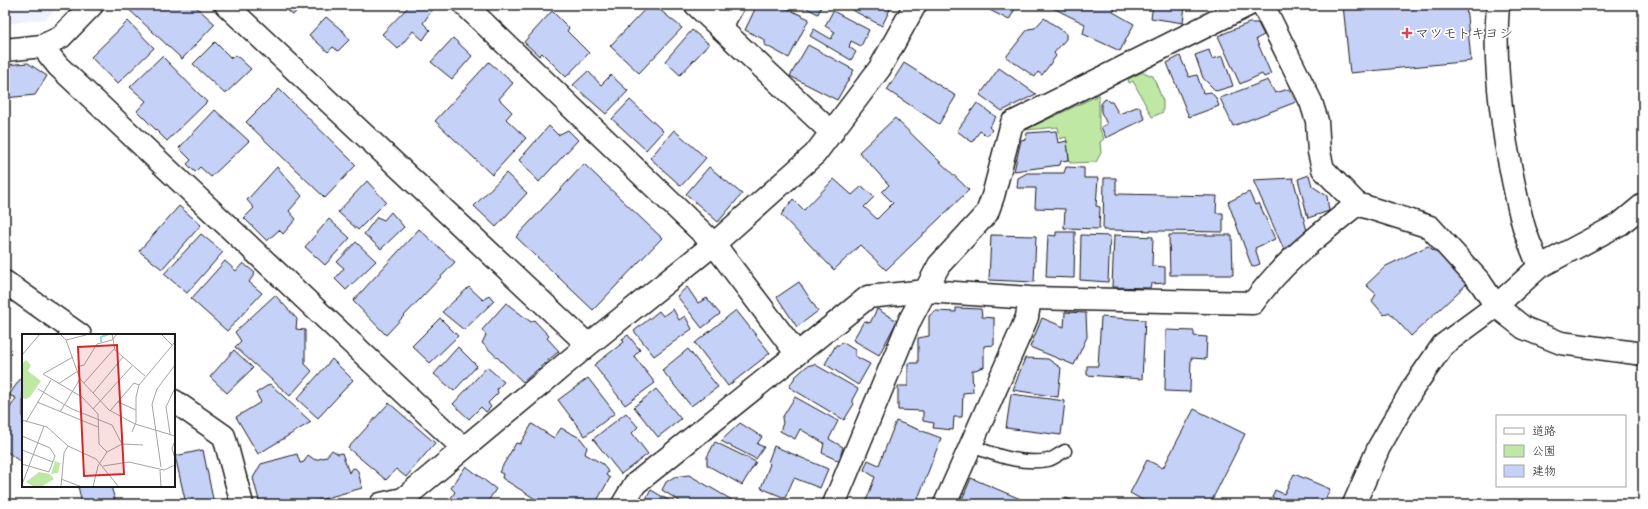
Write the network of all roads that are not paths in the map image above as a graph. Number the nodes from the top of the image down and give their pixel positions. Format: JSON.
{"nodes":[{"id":1,"x":92,"y":5,"type":"edge"},
{"id":2,"x":226,"y":5,"type":"edge"},
{"id":3,"x":464,"y":5,"type":"edge"},
{"id":4,"x":696,"y":5,"type":"edge"},
{"id":5,"x":733,"y":5,"type":"edge"},
{"id":6,"x":915,"y":5,"type":"edge"},
{"id":7,"x":1248,"y":5,"type":"edge"},
{"id":8,"x":1263,"y":5,"type":"edge"},
{"id":9,"x":1498,"y":5,"type":"edge"},
{"id":10,"x":720,"y":28,"type":"junction"},
{"id":11,"x":42,"y":46,"type":"junction"},
{"id":12,"x":5,"y":50,"type":"edge"},
{"id":13,"x":832,"y":134,"type":"junction"},
{"id":14,"x":1356,"y":204,"type":"junction"},
{"id":15,"x":1643,"y":205,"type":"edge"},
{"id":16,"x":714,"y":244,"type":"junction"},
{"id":17,"x":1539,"y":267,"type":"junction"},
{"id":18,"x":5,"y":282,"type":"edge"},
{"id":19,"x":926,"y":291,"type":"junction"},
{"id":20,"x":1030,"y":298,"type":"junction"},
{"id":21,"x":1496,"y":306,"type":"junction"},
{"id":22,"x":79,"y":334,"type":"edge"},
{"id":23,"x":588,"y":345,"type":"junction"},
{"id":24,"x":797,"y":354,"type":"junction"},
{"id":25,"x":1643,"y":354,"type":"edge"},
{"id":26,"x":175,"y":402,"type":"edge"},
{"id":27,"x":970,"y":446,"type":"junction"},
{"id":28,"x":463,"y":448,"type":"junction"},
{"id":29,"x":1064,"y":451,"type":"dead end"},
{"id":30,"x":407,"y":501,"type":"edge"},
{"id":31,"x":242,"y":504,"type":"edge"},
{"id":32,"x":381,"y":504,"type":"edge"},
{"id":33,"x":623,"y":504,"type":"edge"},
{"id":34,"x":834,"y":504,"type":"edge"},
{"id":35,"x":945,"y":504,"type":"edge"},
{"id":36,"x":1354,"y":504,"type":"edge"}],
"edges":[{"from":1,"to":11,"type":"street"},
{"from":2,"to":23,"type":"street"},
{"from":3,"to":16,"type":"street"},
{"from":4,"to":10,"type":"street"},
{"from":5,"to":10,"type":"street"},
{"from":6,"to":13,"type":"street"},
{"from":7,"to":19,"type":"street"},
{"from":8,"to":14,"type":"street"},
{"from":9,"to":17,"type":"street"},
{"from":10,"to":13,"type":"street"},
{"from":11,"to":12,"type":"street"},
{"from":11,"to":28,"type":"street"},
{"from":13,"to":16,"type":"street"},
{"from":14,"to":20,"type":"street"},
{"from":14,"to":21,"type":"street"},
{"from":15,"to":17,"type":"street"},
{"from":16,"to":23,"type":"street"},
{"from":16,"to":24,"type":"street"},
{"from":17,"to":21,"type":"street"},
{"from":18,"to":22,"type":"street"},
{"from":19,"to":20,"type":"street"},
{"from":19,"to":24,"type":"street"},
{"from":19,"to":34,"type":"street"},
{"from":20,"to":27,"type":"street"},
{"from":21,"to":25,"type":"street"},
{"from":21,"to":36,"type":"street"},
{"from":23,"to":28,"type":"street"},
{"from":24,"to":33,"type":"street"},
{"from":26,"to":31,"type":"street"},
{"from":27,"to":29,"type":"lane"},
{"from":27,"to":35,"type":"street"},
{"from":28,"to":30,"type":"street"},
{"from":30,"to":32,"type":"street"}]}
